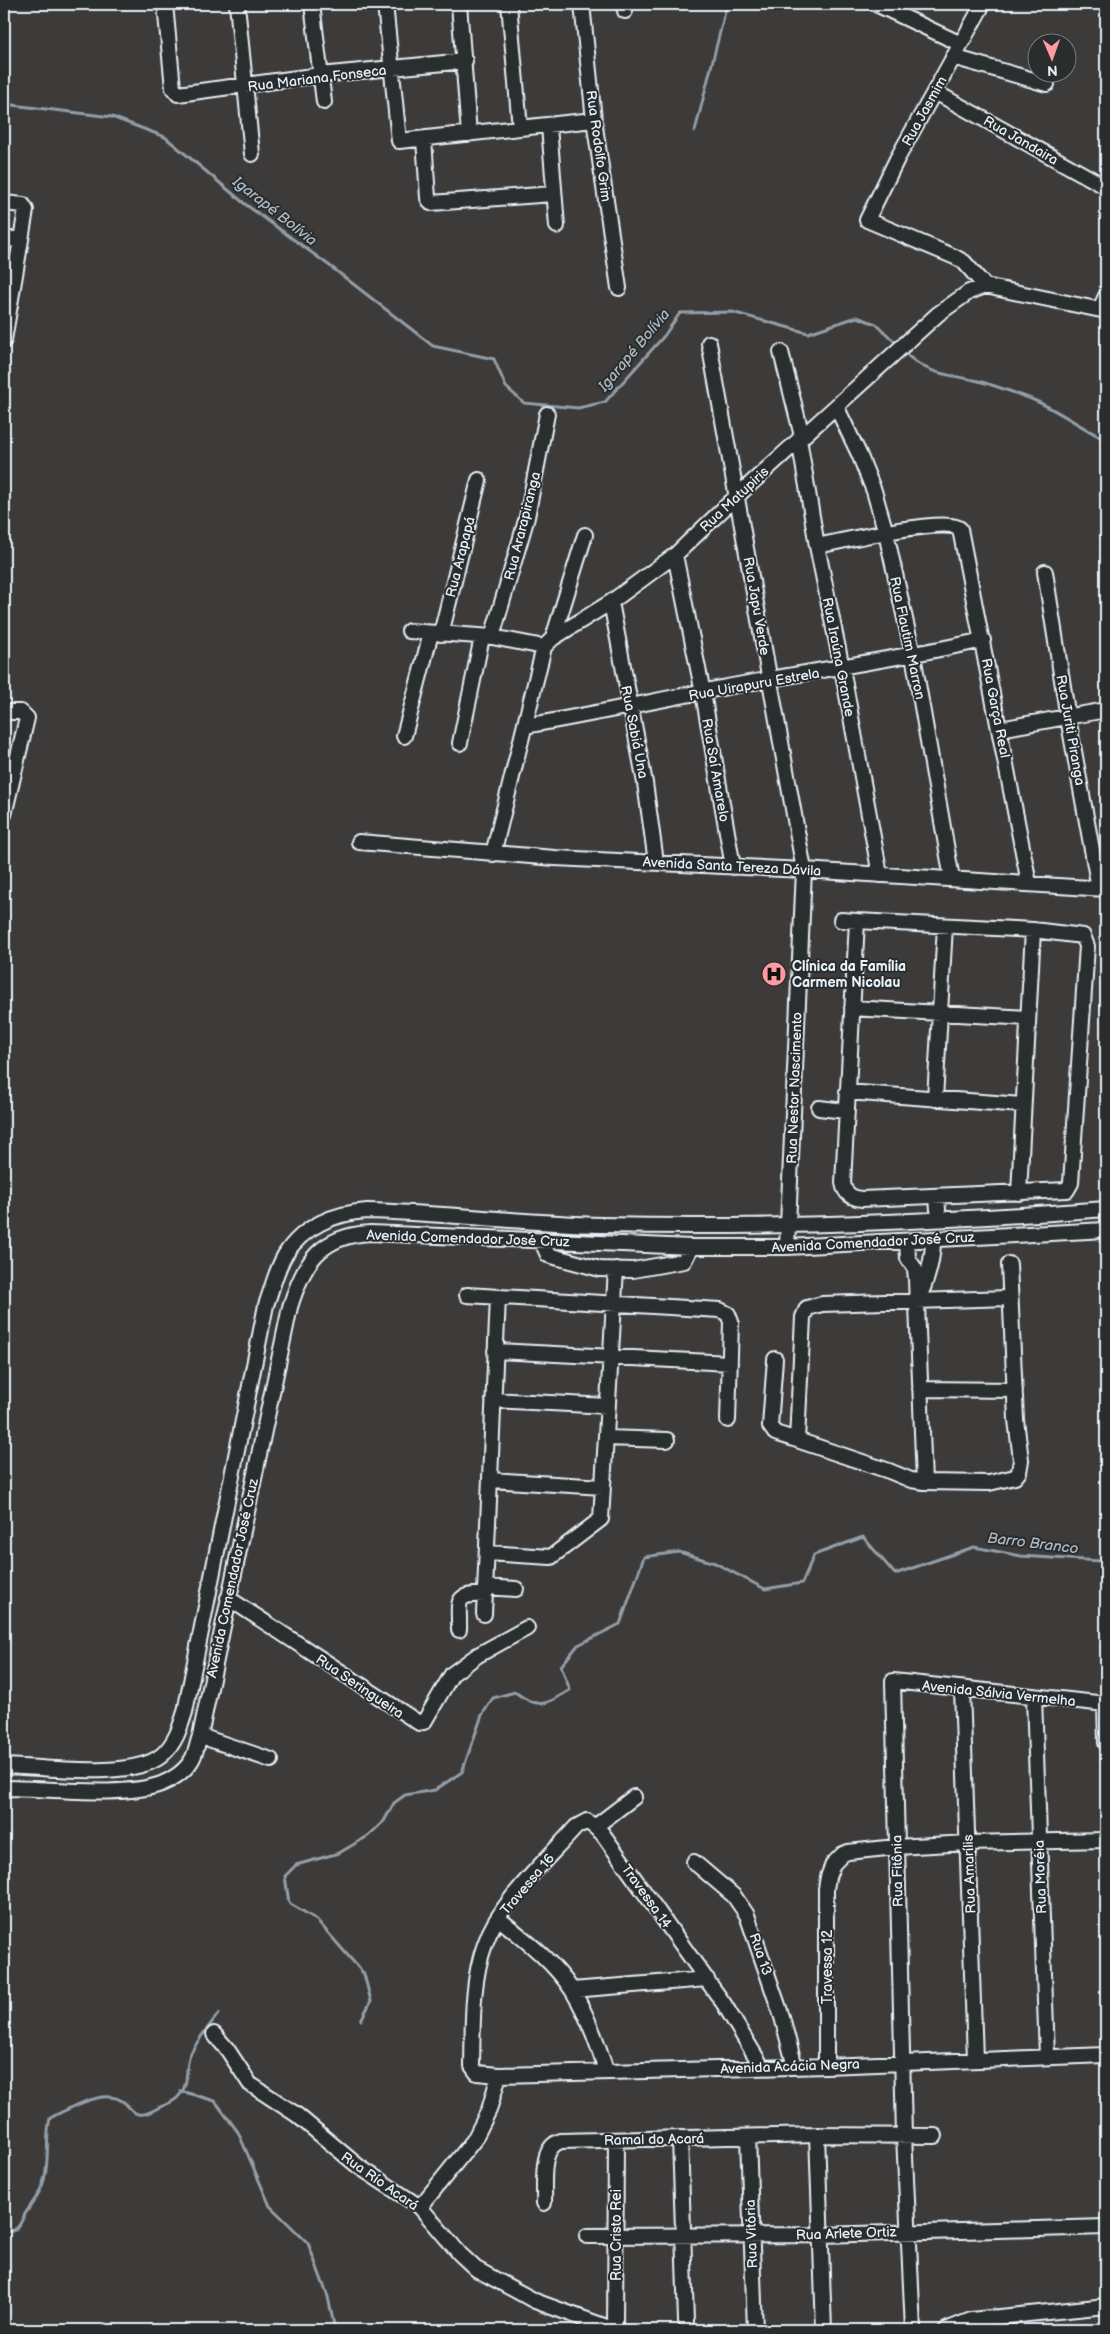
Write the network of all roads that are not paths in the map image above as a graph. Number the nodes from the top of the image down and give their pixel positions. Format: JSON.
{"nodes":[{"id":1,"x":165,"y":4,"type":"edge"},
{"id":2,"x":237,"y":4,"type":"edge"},
{"id":3,"x":312,"y":4,"type":"edge"},
{"id":4,"x":385,"y":4,"type":"edge"},
{"id":5,"x":459,"y":4,"type":"edge"},
{"id":6,"x":509,"y":4,"type":"edge"},
{"id":7,"x":582,"y":4,"type":"edge"},
{"id":8,"x":876,"y":4,"type":"edge"},
{"id":9,"x":983,"y":4,"type":"edge"},
{"id":10,"x":961,"y":44,"type":"junction"},
{"id":11,"x":953,"y":57,"type":"junction"},
{"id":12,"x":465,"y":61,"type":"junction"},
{"id":13,"x":391,"y":68,"type":"junction"},
{"id":14,"x":320,"y":75,"type":"junction"},
{"id":15,"x":1047,"y":84,"type":"dead end"},
{"id":16,"x":245,"y":86,"type":"junction"},
{"id":17,"x":935,"y":92,"type":"junction"},
{"id":18,"x":324,"y":102,"type":"dead end"},
{"id":19,"x":594,"y":120,"type":"junction"},
{"id":20,"x":549,"y":126,"type":"junction"},
{"id":21,"x":520,"y":128,"type":"junction"},
{"id":22,"x":469,"y":134,"type":"junction"},
{"id":23,"x":424,"y":140,"type":"junction"},
{"id":24,"x":252,"y":154,"type":"dead end"},
{"id":25,"x":1106,"y":187,"type":"edge"},
{"id":26,"x":553,"y":194,"type":"junction"},
{"id":27,"x":4,"y":203,"type":"edge"},
{"id":28,"x":557,"y":226,"type":"dead end"},
{"id":29,"x":21,"y":238,"type":"junction"},
{"id":30,"x":4,"y":240,"type":"edge"},
{"id":31,"x":985,"y":286,"type":"junction"},
{"id":32,"x":619,"y":288,"type":"dead end"},
{"id":33,"x":7,"y":294,"type":"edge"},
{"id":34,"x":1106,"y":296,"type":"edge"},
{"id":35,"x":1103,"y":310,"type":"edge"},
{"id":36,"x":4,"y":340,"type":"edge"},
{"id":37,"x":710,"y":343,"type":"dead end"},
{"id":38,"x":781,"y":352,"type":"dead end"},
{"id":39,"x":836,"y":406,"type":"junction"},
{"id":40,"x":547,"y":414,"type":"dead end"},
{"id":41,"x":800,"y":438,"type":"junction"},
{"id":42,"x":479,"y":480,"type":"dead end"},
{"id":43,"x":736,"y":496,"type":"junction"},
{"id":44,"x":886,"y":533,"type":"junction"},
{"id":45,"x":585,"y":535,"type":"dead end"},
{"id":46,"x":817,"y":546,"type":"junction"},
{"id":47,"x":675,"y":555,"type":"junction"},
{"id":48,"x":1045,"y":572,"type":"dead end"},
{"id":49,"x":611,"y":602,"type":"junction"},
{"id":50,"x":408,"y":631,"type":"dead end"},
{"id":51,"x":436,"y":633,"type":"junction"},
{"id":52,"x":487,"y":637,"type":"junction"},
{"id":53,"x":983,"y":640,"type":"junction"},
{"id":54,"x":548,"y":643,"type":"junction"},
{"id":55,"x":913,"y":656,"type":"junction"},
{"id":56,"x":842,"y":668,"type":"junction"},
{"id":57,"x":770,"y":679,"type":"junction"},
{"id":58,"x":703,"y":693,"type":"junction"},
{"id":59,"x":631,"y":707,"type":"junction"},
{"id":60,"x":1106,"y":710,"type":"edge"},
{"id":61,"x":4,"y":712,"type":"edge"},
{"id":62,"x":1068,"y":718,"type":"junction"},
{"id":63,"x":525,"y":726,"type":"junction"},
{"id":64,"x":1000,"y":729,"type":"junction"},
{"id":65,"x":404,"y":736,"type":"dead end"},
{"id":66,"x":460,"y":743,"type":"dead end"},
{"id":67,"x":4,"y":815,"type":"edge"},
{"id":68,"x":359,"y":842,"type":"dead end"},
{"id":69,"x":493,"y":854,"type":"junction"},
{"id":70,"x":656,"y":862,"type":"junction"},
{"id":71,"x":733,"y":867,"type":"junction"},
{"id":72,"x":804,"y":870,"type":"junction"},
{"id":73,"x":880,"y":875,"type":"junction"},
{"id":74,"x":952,"y":879,"type":"junction"},
{"id":75,"x":1029,"y":884,"type":"junction"},
{"id":76,"x":1103,"y":888,"type":"edge"},
{"id":77,"x":841,"y":920,"type":"dead end"},
{"id":78,"x":857,"y":921,"type":"junction"},
{"id":79,"x":945,"y":926,"type":"junction"},
{"id":80,"x":1033,"y":930,"type":"junction"},
{"id":81,"x":852,"y":1008,"type":"junction"},
{"id":82,"x":940,"y":1013,"type":"junction"},
{"id":83,"x":1027,"y":1018,"type":"junction"},
{"id":84,"x":847,"y":1092,"type":"junction"},
{"id":85,"x":935,"y":1099,"type":"junction"},
{"id":86,"x":1022,"y":1105,"type":"junction"},
{"id":87,"x":819,"y":1108,"type":"dead end"},
{"id":88,"x":845,"y":1111,"type":"junction"},
{"id":89,"x":1019,"y":1193,"type":"junction"},
{"id":90,"x":960,"y":1195,"type":"junction"},
{"id":91,"x":1106,"y":1209,"type":"edge"},
{"id":92,"x":962,"y":1218,"type":"junction"},
{"id":93,"x":788,"y":1225,"type":"junction"},
{"id":94,"x":1106,"y":1230,"type":"edge"},
{"id":95,"x":933,"y":1240,"type":"junction"},
{"id":96,"x":907,"y":1241,"type":"junction"},
{"id":97,"x":542,"y":1242,"type":"junction"},
{"id":98,"x":787,"y":1247,"type":"junction"},
{"id":99,"x":692,"y":1248,"type":"junction"},
{"id":100,"x":1008,"y":1264,"type":"dead end"},
{"id":101,"x":616,"y":1269,"type":"junction"},
{"id":102,"x":467,"y":1295,"type":"dead end"},
{"id":103,"x":498,"y":1297,"type":"junction"},
{"id":104,"x":1009,"y":1298,"type":"junction"},
{"id":105,"x":917,"y":1300,"type":"junction"},
{"id":106,"x":614,"y":1304,"type":"junction"},
{"id":107,"x":496,"y":1351,"type":"junction"},
{"id":108,"x":611,"y":1357,"type":"junction"},
{"id":109,"x":775,"y":1359,"type":"dead end"},
{"id":110,"x":730,"y":1363,"type":"junction"},
{"id":111,"x":920,"y":1389,"type":"junction"},
{"id":112,"x":1015,"y":1390,"type":"junction"},
{"id":113,"x":493,"y":1400,"type":"junction"},
{"id":114,"x":608,"y":1406,"type":"junction"},
{"id":115,"x":728,"y":1420,"type":"dead end"},
{"id":116,"x":606,"y":1438,"type":"junction"},
{"id":117,"x":667,"y":1440,"type":"dead end"},
{"id":118,"x":797,"y":1440,"type":"junction"},
{"id":119,"x":490,"y":1480,"type":"junction"},
{"id":120,"x":924,"y":1482,"type":"junction"},
{"id":121,"x":603,"y":1487,"type":"junction"},
{"id":122,"x":487,"y":1553,"type":"junction"},
{"id":123,"x":516,"y":1589,"type":"dead end"},
{"id":124,"x":485,"y":1591,"type":"junction"},
{"id":125,"x":228,"y":1598,"type":"junction"},
{"id":126,"x":484,"y":1614,"type":"dead end"},
{"id":127,"x":527,"y":1628,"type":"dead end"},
{"id":128,"x":459,"y":1630,"type":"dead end"},
{"id":129,"x":893,"y":1680,"type":"joint"},
{"id":130,"x":962,"y":1689,"type":"junction"},
{"id":131,"x":1034,"y":1698,"type":"junction"},
{"id":132,"x":1106,"y":1704,"type":"edge"},
{"id":133,"x":200,"y":1736,"type":"junction"},
{"id":134,"x":1106,"y":1743,"type":"edge"},
{"id":135,"x":271,"y":1760,"type":"dead end"},
{"id":136,"x":4,"y":1766,"type":"edge"},
{"id":137,"x":4,"y":1788,"type":"edge"},
{"id":138,"x":634,"y":1797,"type":"dead end"},
{"id":139,"x":589,"y":1824,"type":"junction"},
{"id":140,"x":1106,"y":1840,"type":"edge"},
{"id":141,"x":1038,"y":1841,"type":"junction"},
{"id":142,"x":968,"y":1843,"type":"junction"},
{"id":143,"x":896,"y":1847,"type":"junction"},
{"id":144,"x":694,"y":1862,"type":"dead end"},
{"id":145,"x":498,"y":1918,"type":"junction"},
{"id":146,"x":706,"y":1979,"type":"junction"},
{"id":147,"x":572,"y":1990,"type":"junction"},
{"id":148,"x":214,"y":2034,"type":"dead end"},
{"id":149,"x":1106,"y":2055,"type":"edge"},
{"id":150,"x":1047,"y":2056,"type":"junction"},
{"id":151,"x":975,"y":2059,"type":"junction"},
{"id":152,"x":902,"y":2062,"type":"junction"},
{"id":153,"x":826,"y":2066,"type":"junction"},
{"id":154,"x":762,"y":2067,"type":"junction"},
{"id":155,"x":795,"y":2067,"type":"junction"},
{"id":156,"x":474,"y":2071,"type":"joint"},
{"id":157,"x":606,"y":2071,"type":"junction"},
{"id":158,"x":499,"y":2075,"type":"junction"},
{"id":159,"x":816,"y":2135,"type":"junction"},
{"id":160,"x":904,"y":2135,"type":"junction"},
{"id":161,"x":934,"y":2136,"type":"dead end"},
{"id":162,"x":748,"y":2137,"type":"junction"},
{"id":163,"x":680,"y":2138,"type":"junction"},
{"id":164,"x":616,"y":2140,"type":"junction"},
{"id":165,"x":544,"y":2203,"type":"dead end"},
{"id":166,"x":420,"y":2207,"type":"junction"},
{"id":167,"x":1106,"y":2227,"type":"edge"},
{"id":168,"x":908,"y":2231,"type":"junction"},
{"id":169,"x":751,"y":2235,"type":"junction"},
{"id":170,"x":820,"y":2235,"type":"junction"},
{"id":171,"x":587,"y":2236,"type":"dead end"},
{"id":172,"x":616,"y":2236,"type":"junction"},
{"id":173,"x":684,"y":2236,"type":"junction"},
{"id":174,"x":1106,"y":2306,"type":"edge"},
{"id":175,"x":686,"y":2321,"type":"dead end"},
{"id":176,"x":615,"y":2330,"type":"edge"},
{"id":177,"x":755,"y":2330,"type":"edge"},
{"id":178,"x":824,"y":2330,"type":"edge"},
{"id":179,"x":913,"y":2330,"type":"edge"},
{"id":180,"x":946,"y":2330,"type":"edge"}],
"edges":[{"from":1,"to":16,"type":"street","name":"Rua Mariana Fonseca"},
{"from":2,"to":16,"type":"street"},
{"from":3,"to":14,"type":"street"},
{"from":4,"to":13,"type":"street"},
{"from":5,"to":12,"type":"street"},
{"from":6,"to":21,"type":"street"},
{"from":7,"to":19,"type":"street","name":"Rua Rodolfo Grim"},
{"from":8,"to":10,"type":"street"},
{"from":9,"to":10,"type":"street","name":"Rua Jasmim"},
{"from":10,"to":11,"type":"street","name":"Rua Jasmim"},
{"from":11,"to":15,"type":"street"},
{"from":11,"to":17,"type":"street","name":"Rua Jasmim"},
{"from":12,"to":13,"type":"street","name":"Rua Mariana Fonseca"},
{"from":12,"to":22,"type":"street"},
{"from":13,"to":14,"type":"street","name":"Rua Mariana Fonseca"},
{"from":13,"to":23,"type":"street"},
{"from":14,"to":16,"type":"street","name":"Rua Mariana Fonseca"},
{"from":14,"to":18,"type":"street"},
{"from":16,"to":24,"type":"street"},
{"from":17,"to":25,"type":"street","name":"Rua Jandaira"},
{"from":17,"to":31,"type":"street","name":"Rua Jasmim"},
{"from":19,"to":20,"type":"street"},
{"from":19,"to":32,"type":"street","name":"Rua Rodolfo Grim"},
{"from":20,"to":21,"type":"street"},
{"from":20,"to":26,"type":"street"},
{"from":21,"to":22,"type":"street"},
{"from":22,"to":23,"type":"street"},
{"from":23,"to":26,"type":"street"},
{"from":26,"to":28,"type":"street"},
{"from":27,"to":29,"type":"street"},
{"from":29,"to":30,"type":"street"},
{"from":29,"to":33,"type":"street"},
{"from":31,"to":35,"type":"street"},
{"from":31,"to":39,"type":"street","name":"Rua Matupiris"},
{"from":33,"to":36,"type":"street"},
{"from":34,"to":35,"type":"street"},
{"from":37,"to":43,"type":"street","name":"Rua Japu Verde"},
{"from":38,"to":41,"type":"street","name":"Rua Iraúna Grande"},
{"from":39,"to":41,"type":"street","name":"Rua Matupiris"},
{"from":39,"to":44,"type":"street","name":"Rua Flautim Marron"},
{"from":40,"to":52,"type":"street","name":"Rua Ararapiranga"},
{"from":41,"to":43,"type":"street","name":"Rua Matupiris"},
{"from":41,"to":46,"type":"street","name":"Rua Iraúna Grande"},
{"from":42,"to":51,"type":"street","name":"Rua Arapapá"},
{"from":43,"to":47,"type":"street","name":"Rua Matupiris"},
{"from":43,"to":57,"type":"street","name":"Rua Japu Verde"},
{"from":44,"to":46,"type":"street"},
{"from":44,"to":53,"type":"street","name":"Rua Garça Real"},
{"from":44,"to":55,"type":"street","name":"Rua Flautim Marron"},
{"from":45,"to":54,"type":"street"},
{"from":46,"to":56,"type":"street","name":"Rua Iraúna Grande"},
{"from":47,"to":49,"type":"street","name":"Rua Matupiris"},
{"from":47,"to":58,"type":"street","name":"Rua Saí Amarelo"},
{"from":48,"to":62,"type":"street","name":"Rua Juriti Piranga"},
{"from":49,"to":54,"type":"street","name":"Rua Matupiris"},
{"from":49,"to":59,"type":"street","name":"Rua Sabiá Una"},
{"from":50,"to":51,"type":"street"},
{"from":51,"to":52,"type":"street"},
{"from":51,"to":65,"type":"street","name":"Rua Arapapá"},
{"from":52,"to":54,"type":"street"},
{"from":52,"to":66,"type":"street","name":"Rua Ararapiranga"},
{"from":53,"to":55,"type":"street","name":"Rua Uirapuru Estrela"},
{"from":53,"to":64,"type":"street","name":"Rua Garça Real"},
{"from":54,"to":63,"type":"street"},
{"from":55,"to":56,"type":"street","name":"Rua Uirapuru Estrela"},
{"from":55,"to":74,"type":"street","name":"Rua Flautim Marron"},
{"from":56,"to":57,"type":"street","name":"Rua Uirapuru Estrela"},
{"from":56,"to":73,"type":"street","name":"Rua Iraúna Grande"},
{"from":57,"to":58,"type":"street","name":"Rua Uirapuru Estrela"},
{"from":57,"to":72,"type":"street","name":"Rua Japu Verde"},
{"from":58,"to":59,"type":"street","name":"Rua Uirapuru Estrela"},
{"from":58,"to":71,"type":"street","name":"Rua Saí Amarelo"},
{"from":59,"to":63,"type":"street","name":"Rua Uirapuru Estrela"},
{"from":59,"to":70,"type":"street","name":"Rua Sabiá Una"},
{"from":60,"to":62,"type":"street"},
{"from":61,"to":67,"type":"street"},
{"from":62,"to":64,"type":"street"},
{"from":62,"to":76,"type":"street","name":"Rua Juriti Piranga"},
{"from":63,"to":69,"type":"street"},
{"from":64,"to":75,"type":"street","name":"Rua Garça Real"},
{"from":68,"to":69,"type":"street","name":"Avenida Santa Tereza Dávila"},
{"from":69,"to":70,"type":"street","name":"Avenida Santa Tereza Dávila"},
{"from":70,"to":71,"type":"street","name":"Avenida Santa Tereza Dávila"},
{"from":71,"to":72,"type":"street","name":"Avenida Santa Tereza Dávila"},
{"from":72,"to":73,"type":"street","name":"Avenida Santa Tereza Dávila"},
{"from":72,"to":93,"type":"street","name":"Rua Nestor Nascimento"},
{"from":73,"to":74,"type":"street","name":"Avenida Santa Tereza Dávila"},
{"from":74,"to":75,"type":"street","name":"Avenida Santa Tereza Dávila"},
{"from":75,"to":76,"type":"street","name":"Avenida Santa Tereza Dávila"},
{"from":77,"to":78,"type":"street"},
{"from":78,"to":79,"type":"street"},
{"from":78,"to":81,"type":"street"},
{"from":79,"to":80,"type":"street"},
{"from":79,"to":82,"type":"street"},
{"from":80,"to":83,"type":"street"},
{"from":80,"to":89,"type":"street"},
{"from":81,"to":82,"type":"street"},
{"from":81,"to":84,"type":"street"},
{"from":82,"to":83,"type":"street"},
{"from":82,"to":85,"type":"street"},
{"from":83,"to":86,"type":"street"},
{"from":84,"to":85,"type":"street"},
{"from":84,"to":88,"type":"street"},
{"from":85,"to":86,"type":"street"},
{"from":86,"to":89,"type":"street"},
{"from":87,"to":88,"type":"street"},
{"from":88,"to":90,"type":"street"},
{"from":89,"to":90,"type":"street"},
{"from":90,"to":92,"type":"street"},
{"from":91,"to":92,"type":"street","name":"Avenida Comendador José Cruz"},
{"from":92,"to":93,"type":"street","name":"Avenida Comendador José Cruz"},
{"from":93,"to":98,"type":"street","name":"Rua Nestor Nascimento"},
{"from":93,"to":136,"type":"street","name":"Avenida Comendador José Cruz"},
{"from":94,"to":95,"type":"street","name":"Avenida Comendador José Cruz"},
{"from":95,"to":96,"type":"street","name":"Avenida Comendador José Cruz"},
{"from":95,"to":105,"type":"street"},
{"from":96,"to":98,"type":"street","name":"Avenida Comendador José Cruz"},
{"from":96,"to":105,"type":"street"},
{"from":97,"to":99,"type":"street","name":"Avenida Comendador José Cruz"},
{"from":97,"to":101,"type":"street"},
{"from":97,"to":125,"type":"street","name":"Avenida Comendador José Cruz"},
{"from":98,"to":99,"type":"street","name":"Avenida Comendador José Cruz"},
{"from":99,"to":101,"type":"street"},
{"from":100,"to":104,"type":"street"},
{"from":101,"to":106,"type":"street"},
{"from":102,"to":103,"type":"street"},
{"from":103,"to":106,"type":"street"},
{"from":103,"to":107,"type":"street"},
{"from":104,"to":105,"type":"street"},
{"from":104,"to":112,"type":"street"},
{"from":105,"to":111,"type":"street"},
{"from":105,"to":118,"type":"street"},
{"from":106,"to":108,"type":"street"},
{"from":106,"to":110,"type":"street"},
{"from":107,"to":108,"type":"street"},
{"from":107,"to":113,"type":"street"},
{"from":108,"to":110,"type":"street"},
{"from":108,"to":114,"type":"street"},
{"from":109,"to":118,"type":"street"},
{"from":110,"to":115,"type":"street"},
{"from":111,"to":112,"type":"street"},
{"from":111,"to":120,"type":"street"},
{"from":112,"to":120,"type":"street"},
{"from":113,"to":114,"type":"street"},
{"from":113,"to":119,"type":"street"},
{"from":114,"to":116,"type":"street"},
{"from":116,"to":117,"type":"street"},
{"from":116,"to":121,"type":"street"},
{"from":118,"to":120,"type":"street"},
{"from":119,"to":121,"type":"street"},
{"from":119,"to":122,"type":"street"},
{"from":121,"to":122,"type":"street"},
{"from":122,"to":124,"type":"street"},
{"from":123,"to":124,"type":"street"},
{"from":124,"to":126,"type":"street"},
{"from":124,"to":128,"type":"street"},
{"from":125,"to":127,"type":"street","name":"Rua Seringueira"},
{"from":125,"to":133,"type":"street","name":"Avenida Comendador José Cruz"},
{"from":129,"to":130,"type":"street","name":"Avenida Sálvia Vermelha"},
{"from":129,"to":143,"type":"street","name":"Rua Fitônia"},
{"from":130,"to":131,"type":"street","name":"Avenida Sálvia Vermelha"},
{"from":130,"to":142,"type":"street","name":"Rua Amarílis"},
{"from":131,"to":132,"type":"street","name":"Avenida Sálvia Vermelha"},
{"from":131,"to":141,"type":"street","name":"Rua Moréia"},
{"from":132,"to":134,"type":"street"},
{"from":133,"to":135,"type":"street"},
{"from":133,"to":137,"type":"street","name":"Avenida Comendador José Cruz"},
{"from":138,"to":139,"type":"street","name":"Travessa 16"},
{"from":139,"to":145,"type":"street","name":"Travessa 16"},
{"from":139,"to":146,"type":"street","name":"Travessa 14"},
{"from":140,"to":141,"type":"street"},
{"from":141,"to":142,"type":"street"},
{"from":141,"to":150,"type":"street","name":"Rua Moréia"},
{"from":142,"to":143,"type":"street"},
{"from":142,"to":151,"type":"street","name":"Rua Amarílis"},
{"from":143,"to":152,"type":"street","name":"Rua Fitônia"},
{"from":143,"to":153,"type":"street","name":"Travessa 12"},
{"from":144,"to":155,"type":"street","name":"Rua 13"},
{"from":145,"to":147,"type":"street"},
{"from":145,"to":156,"type":"street","name":"Travessa 16"},
{"from":146,"to":147,"type":"street"},
{"from":146,"to":154,"type":"street","name":"Travessa 14"},
{"from":147,"to":157,"type":"street"},
{"from":148,"to":166,"type":"street","name":"Rua Río Acará"},
{"from":149,"to":150,"type":"street","name":"Avenida Acácia Negra"},
{"from":150,"to":151,"type":"street","name":"Avenida Acácia Negra"},
{"from":151,"to":152,"type":"street","name":"Avenida Acácia Negra"},
{"from":152,"to":153,"type":"street","name":"Avenida Acácia Negra"},
{"from":152,"to":160,"type":"street","name":"Rua Fitônia"},
{"from":153,"to":155,"type":"street","name":"Avenida Acácia Negra"},
{"from":154,"to":155,"type":"street","name":"Avenida Acácia Negra"},
{"from":154,"to":157,"type":"street","name":"Avenida Acácia Negra"},
{"from":156,"to":158,"type":"street","name":"Avenida Acácia Negra"},
{"from":157,"to":158,"type":"street","name":"Avenida Acácia Negra"},
{"from":158,"to":166,"type":"street"},
{"from":159,"to":160,"type":"street","name":"Ramal do Acará"},
{"from":159,"to":162,"type":"street","name":"Ramal do Acará"},
{"from":159,"to":170,"type":"street"},
{"from":160,"to":161,"type":"street"},
{"from":160,"to":168,"type":"street","name":"Rua Fitônia"},
{"from":162,"to":163,"type":"street","name":"Ramal do Acará"},
{"from":162,"to":169,"type":"street","name":"Rua Vitória"},
{"from":163,"to":164,"type":"street","name":"Ramal do Acará"},
{"from":163,"to":173,"type":"street"},
{"from":164,"to":165,"type":"street","name":"Ramal do Acará"},
{"from":164,"to":172,"type":"street","name":"Rua Cristo Rei"},
{"from":166,"to":176,"type":"street","name":"Rua Río Acará"},
{"from":167,"to":168,"type":"street","name":"Rua Arlete Ortiz"},
{"from":168,"to":170,"type":"street","name":"Rua Arlete Ortiz"},
{"from":168,"to":179,"type":"street"},
{"from":169,"to":170,"type":"street","name":"Rua Arlete Ortiz"},
{"from":169,"to":173,"type":"street","name":"Rua Arlete Ortiz"},
{"from":169,"to":177,"type":"street","name":"Rua Vitória"},
{"from":170,"to":178,"type":"street"},
{"from":171,"to":172,"type":"street","name":"Rua Arlete Ortiz"},
{"from":172,"to":173,"type":"street","name":"Rua Arlete Ortiz"},
{"from":172,"to":176,"type":"street","name":"Rua Cristo Rei"},
{"from":173,"to":175,"type":"street"},
{"from":174,"to":180,"type":"street"}]}
